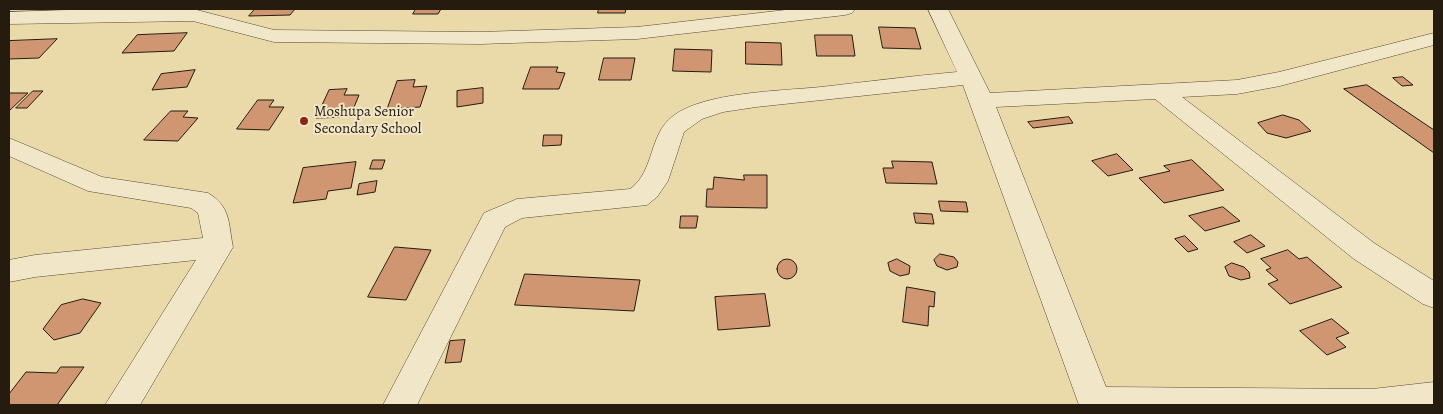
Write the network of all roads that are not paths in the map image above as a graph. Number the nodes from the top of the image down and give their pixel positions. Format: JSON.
{"nodes":[{"id":1,"x":845,"y":9,"type":"edge"},
{"id":2,"x":938,"y":9,"type":"edge"},
{"id":3,"x":101,"y":12,"type":"edge"},
{"id":4,"x":9,"y":18,"type":"edge"},
{"id":5,"x":1434,"y":39,"type":"edge"},
{"id":6,"x":977,"y":89,"type":"junction"},
{"id":7,"x":1161,"y":92,"type":"junction"},
{"id":8,"x":9,"y":146,"type":"edge"},
{"id":9,"x":218,"y":247,"type":"junction"},
{"id":10,"x":9,"y":271,"type":"edge"},
{"id":11,"x":1434,"y":296,"type":"edge"},
{"id":12,"x":1434,"y":397,"type":"edge"},
{"id":13,"x":1095,"y":403,"type":"edge"},
{"id":14,"x":122,"y":405,"type":"edge"},
{"id":15,"x":400,"y":405,"type":"edge"}],
"edges":[{"from":1,"to":3,"type":"street"},
{"from":2,"to":6,"type":"street"},
{"from":3,"to":4,"type":"street"},
{"from":5,"to":7,"type":"street"},
{"from":6,"to":7,"type":"street"},
{"from":6,"to":13,"type":"street"},
{"from":6,"to":15,"type":"street"},
{"from":7,"to":11,"type":"street"},
{"from":8,"to":9,"type":"street"},
{"from":9,"to":10,"type":"street"},
{"from":9,"to":14,"type":"street"},
{"from":12,"to":13,"type":"street"}]}
